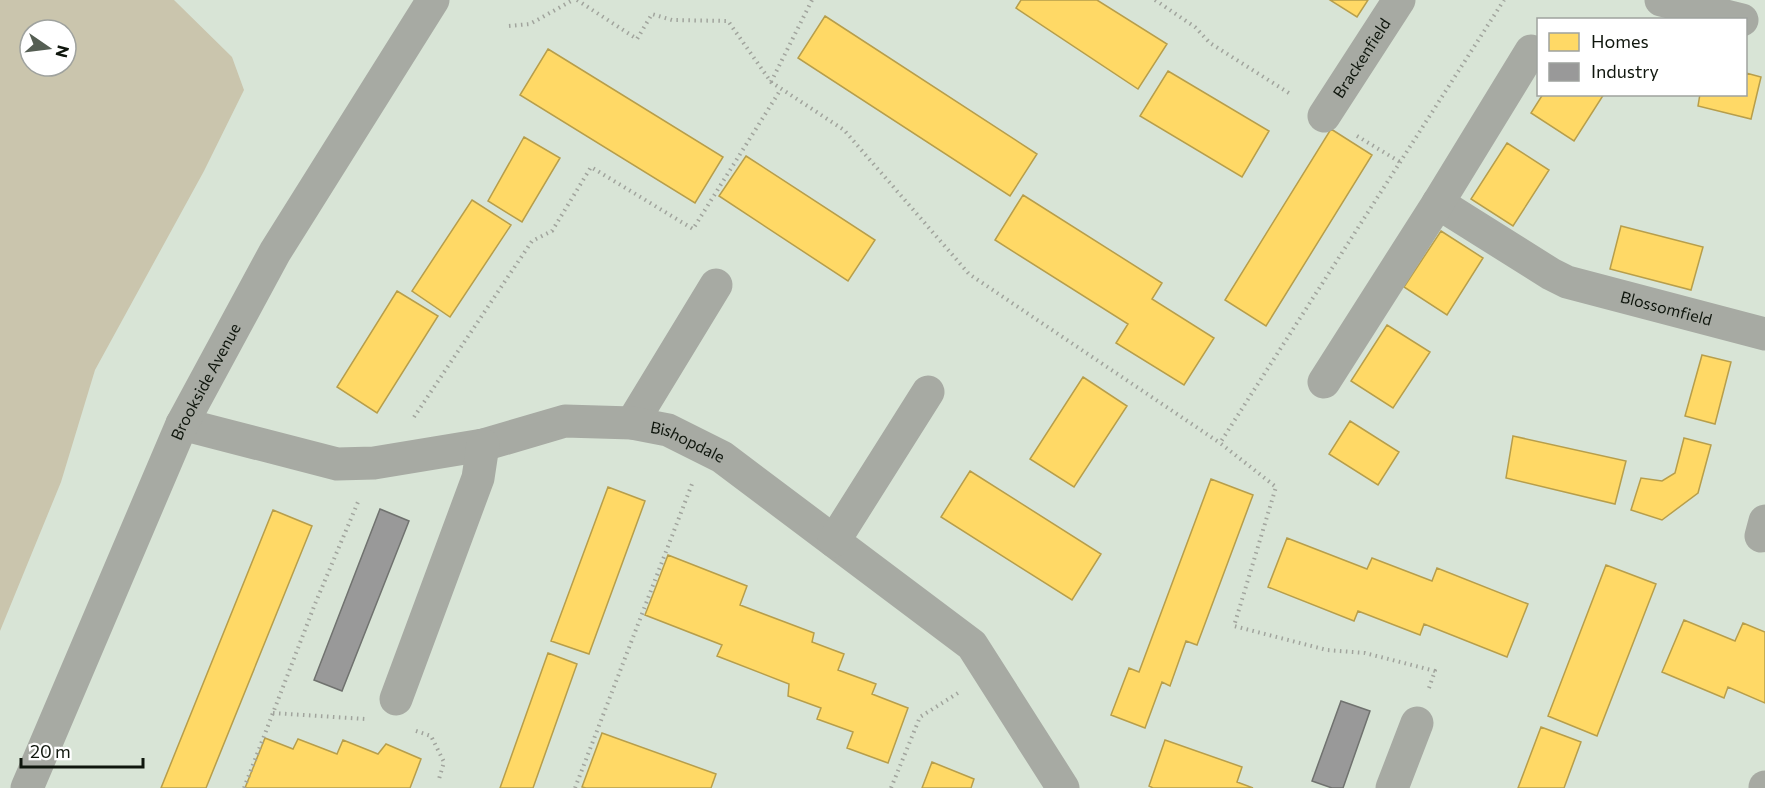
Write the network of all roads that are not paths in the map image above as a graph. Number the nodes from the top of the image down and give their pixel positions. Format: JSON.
{"nodes":[{"id":1,"x":433,"y":0,"type":"edge"},
{"id":2,"x":1399,"y":0,"type":"edge"},
{"id":3,"x":1661,"y":0,"type":"edge"},
{"id":4,"x":1736,"y":18,"type":"edge"},
{"id":5,"x":1747,"y":21,"type":"edge"},
{"id":6,"x":1765,"y":25,"type":"edge"},
{"id":7,"x":1531,"y":51,"type":"dead end"},
{"id":8,"x":1324,"y":116,"type":"road end"},
{"id":9,"x":1438,"y":203,"type":"junction"},
{"id":10,"x":716,"y":285,"type":"dead end"},
{"id":11,"x":1765,"y":334,"type":"edge"},
{"id":12,"x":1324,"y":382,"type":"dead end"},
{"id":13,"x":928,"y":392,"type":"dead end"},
{"id":14,"x":633,"y":423,"type":"junction"},
{"id":15,"x":182,"y":424,"type":"junction"},
{"id":16,"x":483,"y":445,"type":"junction"},
{"id":17,"x":834,"y":542,"type":"junction"},
{"id":18,"x":396,"y":699,"type":"dead end"},
{"id":19,"x":1417,"y":723,"type":"dead end"},
{"id":20,"x":27,"y":788,"type":"edge"},
{"id":21,"x":1063,"y":788,"type":"edge"},
{"id":22,"x":1392,"y":788,"type":"edge"}],
"edges":[{"from":1,"to":15,"type":"street","name":"Brookside Avenue"},
{"from":2,"to":8,"type":"street","name":"Brackenfield"},
{"from":3,"to":4,"type":"street"},
{"from":5,"to":6,"type":"street"},
{"from":7,"to":9,"type":"street"},
{"from":9,"to":11,"type":"street","name":"Blossomfield"},
{"from":9,"to":12,"type":"street"},
{"from":10,"to":14,"type":"street"},
{"from":13,"to":17,"type":"street"},
{"from":14,"to":16,"type":"street","name":"Bishopdale"},
{"from":14,"to":17,"type":"street","name":"Bishopdale"},
{"from":15,"to":16,"type":"street","name":"Bishopdale"},
{"from":15,"to":20,"type":"street","name":"Brookside Avenue"},
{"from":16,"to":18,"type":"street"},
{"from":17,"to":21,"type":"street","name":"Bishopdale"},
{"from":19,"to":22,"type":"street"}]}
